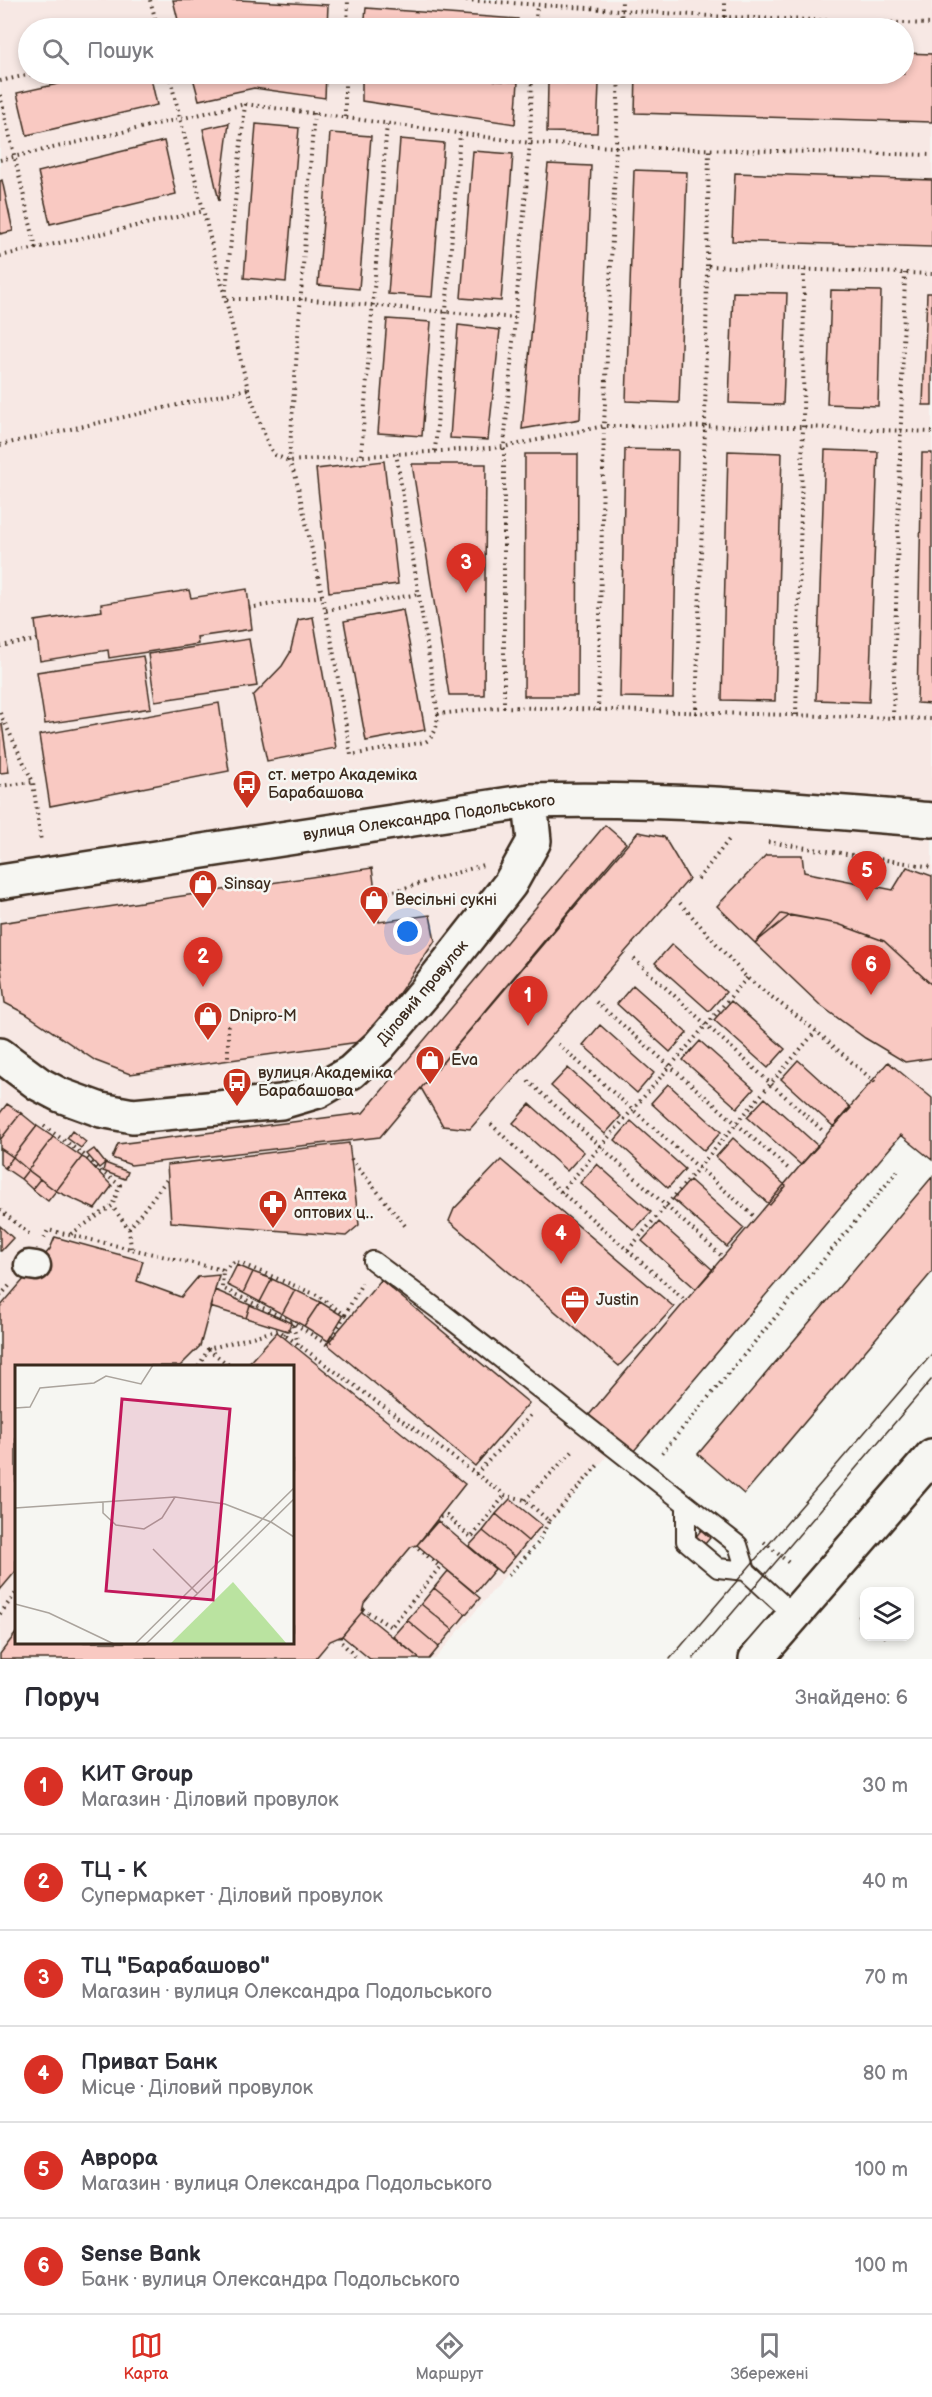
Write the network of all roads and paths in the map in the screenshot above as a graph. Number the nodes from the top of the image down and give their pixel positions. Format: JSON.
{"nodes":[{"id":1,"x":150,"y":0,"type":"edge"},
{"id":2,"x":348,"y":0,"type":"edge"},
{"id":3,"x":466,"y":0,"type":"edge"},
{"id":4,"x":622,"y":0,"type":"edge"},
{"id":5,"x":725,"y":0,"type":"edge"},
{"id":6,"x":537,"y":5,"type":"junction"},
{"id":7,"x":622,"y":10,"type":"junction"},
{"id":8,"x":725,"y":16,"type":"junction"},
{"id":9,"x":155,"y":18,"type":"edge"},
{"id":10,"x":347,"y":18,"type":"edge"},
{"id":11,"x":536,"y":18,"type":"edge"},
{"id":12,"x":622,"y":18,"type":"edge"},
{"id":13,"x":777,"y":18,"type":"edge"},
{"id":14,"x":914,"y":23,"type":"edge"},
{"id":15,"x":932,"y":24,"type":"edge"},
{"id":16,"x":18,"y":77,"type":"edge"},
{"id":17,"x":0,"y":81,"type":"edge"},
{"id":18,"x":172,"y":84,"type":"edge"},
{"id":19,"x":345,"y":84,"type":"edge"},
{"id":20,"x":532,"y":84,"type":"edge"},
{"id":21,"x":619,"y":84,"type":"edge"},
{"id":22,"x":0,"y":95,"type":"edge"},
{"id":23,"x":244,"y":104,"type":"junction"},
{"id":24,"x":314,"y":113,"type":"junction"},
{"id":25,"x":345,"y":117,"type":"junction"},
{"id":26,"x":180,"y":118,"type":"junction"},
{"id":27,"x":387,"y":123,"type":"junction"},
{"id":28,"x":460,"y":133,"type":"junction"},
{"id":29,"x":530,"y":143,"type":"junction"},
{"id":30,"x":616,"y":147,"type":"junction"},
{"id":31,"x":709,"y":150,"type":"junction"},
{"id":32,"x":932,"y":154,"type":"edge"},
{"id":33,"x":14,"y":157,"type":"junction"},
{"id":34,"x":0,"y":160,"type":"edge"},
{"id":35,"x":204,"y":210,"type":"junction"},
{"id":36,"x":36,"y":248,"type":"junction"},
{"id":37,"x":0,"y":256,"type":"edge"},
{"id":38,"x":707,"y":266,"type":"junction"},
{"id":39,"x":804,"y":270,"type":"junction"},
{"id":40,"x":905,"y":273,"type":"junction"},
{"id":41,"x":932,"y":274,"type":"edge"},
{"id":42,"x":301,"y":299,"type":"junction"},
{"id":43,"x":225,"y":300,"type":"junction"},
{"id":44,"x":373,"y":305,"type":"junction"},
{"id":45,"x":445,"y":311,"type":"junction"},
{"id":46,"x":515,"y":318,"type":"junction"},
{"id":47,"x":248,"y":389,"type":"junction"},
{"id":48,"x":604,"y":426,"type":"junction"},
{"id":49,"x":705,"y":426,"type":"junction"},
{"id":50,"x":803,"y":427,"type":"junction"},
{"id":51,"x":901,"y":430,"type":"junction"},
{"id":52,"x":932,"y":432,"type":"edge"},
{"id":53,"x":0,"y":445,"type":"edge"},
{"id":54,"x":504,"y":447,"type":"junction"},
{"id":55,"x":435,"y":451,"type":"junction"},
{"id":56,"x":396,"y":453,"type":"junction"},
{"id":57,"x":361,"y":455,"type":"junction"},
{"id":58,"x":289,"y":461,"type":"junction"},
{"id":59,"x":419,"y":594,"type":"junction"},
{"id":60,"x":322,"y":596,"type":"junction"},
{"id":61,"x":249,"y":608,"type":"dead end"},
{"id":62,"x":326,"y":610,"type":"junction"},
{"id":63,"x":38,"y":640,"type":"dead end"},
{"id":64,"x":0,"y":645,"type":"edge"},
{"id":65,"x":504,"y":707,"type":"junction"},
{"id":66,"x":598,"y":711,"type":"junction"},
{"id":67,"x":0,"y":713,"type":"edge"},
{"id":68,"x":438,"y":714,"type":"junction"},
{"id":69,"x":696,"y":714,"type":"junction"},
{"id":70,"x":796,"y":715,"type":"junction"},
{"id":71,"x":893,"y":718,"type":"junction"},
{"id":72,"x":932,"y":719,"type":"edge"},
{"id":73,"x":33,"y":782,"type":"junction"},
{"id":74,"x":0,"y":786,"type":"edge"},
{"id":75,"x":530,"y":801,"type":"junction"},
{"id":76,"x":932,"y":820,"type":"edge"},
{"id":77,"x":734,"y":833,"type":"dead end"},
{"id":78,"x":763,"y":841,"type":"dead end"},
{"id":79,"x":530,"y":852,"type":"junction"},
{"id":80,"x":932,"y":867,"type":"edge"},
{"id":81,"x":46,"y":875,"type":"junction"},
{"id":82,"x":698,"y":879,"type":"dead end"},
{"id":83,"x":0,"y":882,"type":"edge"},
{"id":84,"x":376,"y":896,"type":"dead end"},
{"id":85,"x":680,"y":903,"type":"dead end"},
{"id":86,"x":634,"y":959,"type":"dead end"},
{"id":87,"x":747,"y":978,"type":"junction"},
{"id":88,"x":596,"y":1002,"type":"dead end"},
{"id":89,"x":228,"y":1025,"type":"dead end"},
{"id":90,"x":816,"y":1031,"type":"junction"},
{"id":91,"x":558,"y":1044,"type":"dead end"},
{"id":92,"x":0,"y":1055,"type":"edge"},
{"id":93,"x":228,"y":1060,"type":"dead end"},
{"id":94,"x":528,"y":1081,"type":"dead end"},
{"id":95,"x":877,"y":1084,"type":"dead end"},
{"id":96,"x":38,"y":1122,"type":"dead end"},
{"id":97,"x":491,"y":1124,"type":"dead end"},
{"id":98,"x":823,"y":1131,"type":"dead end"},
{"id":99,"x":351,"y":1159,"type":"dead end"},
{"id":100,"x":900,"y":1168,"type":"dead end"},
{"id":101,"x":791,"y":1171,"type":"dead end"},
{"id":102,"x":168,"y":1178,"type":"dead end"},
{"id":103,"x":561,"y":1192,"type":"junction"},
{"id":104,"x":112,"y":1206,"type":"junction"},
{"id":105,"x":0,"y":1210,"type":"edge"},
{"id":106,"x":754,"y":1216,"type":"dead end"},
{"id":107,"x":407,"y":1228,"type":"dead end"},
{"id":108,"x":48,"y":1230,"type":"dead end"},
{"id":109,"x":129,"y":1230,"type":"junction"},
{"id":110,"x":70,"y":1235,"type":"junction"},
{"id":111,"x":33,"y":1237,"type":"dead end"},
{"id":112,"x":131,"y":1249,"type":"junction"},
{"id":113,"x":628,"y":1250,"type":"junction"},
{"id":114,"x":724,"y":1258,"type":"dead end"},
{"id":115,"x":373,"y":1261,"type":"joint"},
{"id":116,"x":223,"y":1270,"type":"junction"},
{"id":117,"x":686,"y":1301,"type":"dead end"},
{"id":118,"x":345,"y":1315,"type":"junction"},
{"id":119,"x":292,"y":1323,"type":"junction"},
{"id":120,"x":285,"y":1335,"type":"junction"},
{"id":121,"x":298,"y":1344,"type":"junction"},
{"id":122,"x":208,"y":1349,"type":"junction"},
{"id":123,"x":200,"y":1365,"type":"edge"},
{"id":124,"x":229,"y":1365,"type":"edge"},
{"id":125,"x":548,"y":1396,"type":"junction"},
{"id":126,"x":592,"y":1431,"type":"junction"},
{"id":127,"x":613,"y":1448,"type":"junction"},
{"id":128,"x":659,"y":1456,"type":"dead end"},
{"id":129,"x":932,"y":1456,"type":"edge"},
{"id":130,"x":476,"y":1474,"type":"junction"},
{"id":131,"x":505,"y":1495,"type":"junction"},
{"id":132,"x":525,"y":1500,"type":"junction"},
{"id":133,"x":686,"y":1505,"type":"junction"},
{"id":134,"x":440,"y":1517,"type":"dead end"},
{"id":135,"x":549,"y":1521,"type":"junction"},
{"id":136,"x":416,"y":1546,"type":"dead end"},
{"id":137,"x":746,"y":1571,"type":"junction"},
{"id":138,"x":506,"y":1578,"type":"dead end"},
{"id":139,"x":15,"y":1594,"type":"edge"},
{"id":140,"x":363,"y":1610,"type":"dead end"},
{"id":141,"x":0,"y":1614,"type":"edge"},
{"id":142,"x":795,"y":1615,"type":"junction"},
{"id":143,"x":340,"y":1637,"type":"dead end"},
{"id":144,"x":358,"y":1659,"type":"edge"},
{"id":145,"x":756,"y":1659,"type":"edge"}],
"edges":[{"from":1,"to":9,"type":"path"},
{"from":2,"to":10,"type":"path"},
{"from":3,"to":6,"type":"path"},
{"from":4,"to":7,"type":"path"},
{"from":5,"to":8,"type":"path"},
{"from":6,"to":7,"type":"path"},
{"from":6,"to":11,"type":"path"},
{"from":7,"to":8,"type":"path"},
{"from":7,"to":12,"type":"path"},
{"from":8,"to":13,"type":"path"},
{"from":14,"to":15,"type":"path"},
{"from":16,"to":17,"type":"path"},
{"from":18,"to":26,"type":"path"},
{"from":19,"to":25,"type":"path"},
{"from":20,"to":29,"type":"path"},
{"from":21,"to":30,"type":"path"},
{"from":22,"to":33,"type":"path"},
{"from":23,"to":24,"type":"path"},
{"from":23,"to":26,"type":"path"},
{"from":23,"to":43,"type":"path"},
{"from":24,"to":25,"type":"path"},
{"from":24,"to":42,"type":"path"},
{"from":25,"to":27,"type":"path"},
{"from":26,"to":33,"type":"path"},
{"from":26,"to":35,"type":"path"},
{"from":27,"to":28,"type":"path"},
{"from":27,"to":44,"type":"path"},
{"from":28,"to":29,"type":"path"},
{"from":28,"to":45,"type":"path"},
{"from":29,"to":30,"type":"path"},
{"from":29,"to":46,"type":"path"},
{"from":30,"to":31,"type":"path"},
{"from":30,"to":48,"type":"path"},
{"from":31,"to":32,"type":"path"},
{"from":31,"to":38,"type":"path"},
{"from":33,"to":34,"type":"path"},
{"from":33,"to":36,"type":"path"},
{"from":35,"to":36,"type":"path"},
{"from":35,"to":43,"type":"path"},
{"from":36,"to":37,"type":"path"},
{"from":38,"to":39,"type":"path"},
{"from":38,"to":49,"type":"path"},
{"from":39,"to":40,"type":"path"},
{"from":39,"to":50,"type":"path"},
{"from":40,"to":41,"type":"path"},
{"from":40,"to":51,"type":"path"},
{"from":42,"to":43,"type":"path"},
{"from":42,"to":44,"type":"path"},
{"from":42,"to":58,"type":"path"},
{"from":43,"to":47,"type":"path"},
{"from":44,"to":45,"type":"path"},
{"from":44,"to":57,"type":"path"},
{"from":45,"to":46,"type":"path"},
{"from":45,"to":55,"type":"path"},
{"from":46,"to":54,"type":"path"},
{"from":47,"to":53,"type":"path"},
{"from":47,"to":58,"type":"path"},
{"from":48,"to":49,"type":"path"},
{"from":48,"to":54,"type":"path"},
{"from":48,"to":66,"type":"path"},
{"from":49,"to":50,"type":"path"},
{"from":49,"to":69,"type":"path"},
{"from":50,"to":51,"type":"path"},
{"from":50,"to":70,"type":"path"},
{"from":51,"to":52,"type":"path"},
{"from":51,"to":71,"type":"path"},
{"from":54,"to":55,"type":"path"},
{"from":54,"to":65,"type":"path"},
{"from":55,"to":56,"type":"path"},
{"from":56,"to":57,"type":"path"},
{"from":56,"to":59,"type":"path"},
{"from":57,"to":58,"type":"path"},
{"from":58,"to":60,"type":"path"},
{"from":59,"to":62,"type":"path"},
{"from":59,"to":68,"type":"path"},
{"from":60,"to":61,"type":"path"},
{"from":60,"to":62,"type":"path"},
{"from":62,"to":68,"type":"path"},
{"from":63,"to":64,"type":"path"},
{"from":65,"to":66,"type":"path"},
{"from":65,"to":68,"type":"path"},
{"from":66,"to":69,"type":"path"},
{"from":67,"to":73,"type":"path"},
{"from":69,"to":70,"type":"path"},
{"from":70,"to":71,"type":"path"},
{"from":71,"to":72,"type":"path"},
{"from":73,"to":74,"type":"path"},
{"from":73,"to":81,"type":"path"},
{"from":75,"to":76,"type":"street","name":"вулиця Олександра Подольського"},
{"from":75,"to":79,"type":"street"},
{"from":75,"to":81,"type":"street","name":"вулиця Олександра Подольського"},
{"from":77,"to":82,"type":"path"},
{"from":78,"to":80,"type":"path"},
{"from":79,"to":84,"type":"path"},
{"from":79,"to":92,"type":"street","name":"Діловий провулок"},
{"from":81,"to":83,"type":"street","name":"вулиця Олександра Подольського"},
{"from":85,"to":87,"type":"path"},
{"from":86,"to":98,"type":"path"},
{"from":87,"to":90,"type":"path"},
{"from":87,"to":103,"type":"path"},
{"from":88,"to":101,"type":"path"},
{"from":89,"to":93,"type":"path"},
{"from":90,"to":95,"type":"path"},
{"from":90,"to":113,"type":"path"},
{"from":91,"to":106,"type":"path"},
{"from":94,"to":114,"type":"path"},
{"from":96,"to":104,"type":"path"},
{"from":97,"to":103,"type":"path"},
{"from":99,"to":107,"type":"path"},
{"from":100,"to":128,"type":"path"},
{"from":102,"to":109,"type":"path"},
{"from":103,"to":113,"type":"path"},
{"from":104,"to":109,"type":"path"},
{"from":104,"to":110,"type":"path"},
{"from":105,"to":111,"type":"path"},
{"from":108,"to":110,"type":"path"},
{"from":109,"to":112,"type":"path"},
{"from":110,"to":112,"type":"path"},
{"from":112,"to":116,"type":"path"},
{"from":113,"to":117,"type":"path"},
{"from":115,"to":118,"type":"path"},
{"from":115,"to":125,"type":"lane"},
{"from":116,"to":118,"type":"path"},
{"from":116,"to":119,"type":"path"},
{"from":118,"to":119,"type":"path"},
{"from":119,"to":120,"type":"path"},
{"from":119,"to":121,"type":"path"},
{"from":120,"to":121,"type":"path"},
{"from":120,"to":122,"type":"path"},
{"from":121,"to":130,"type":"path"},
{"from":122,"to":123,"type":"path"},
{"from":122,"to":124,"type":"path"},
{"from":125,"to":126,"type":"lane"},
{"from":125,"to":130,"type":"path"},
{"from":126,"to":127,"type":"lane"},
{"from":126,"to":132,"type":"path"},
{"from":127,"to":133,"type":"lane"},
{"from":127,"to":135,"type":"path"},
{"from":129,"to":142,"type":"street"},
{"from":130,"to":131,"type":"path"},
{"from":131,"to":132,"type":"path"},
{"from":131,"to":134,"type":"path"},
{"from":132,"to":135,"type":"path"},
{"from":133,"to":137,"type":"lane"},
{"from":133,"to":137,"type":"lane"},
{"from":135,"to":138,"type":"path"},
{"from":136,"to":140,"type":"path"},
{"from":137,"to":142,"type":"lane"},
{"from":139,"to":141,"type":"path"},
{"from":142,"to":145,"type":"street"},
{"from":143,"to":144,"type":"path"}]}
